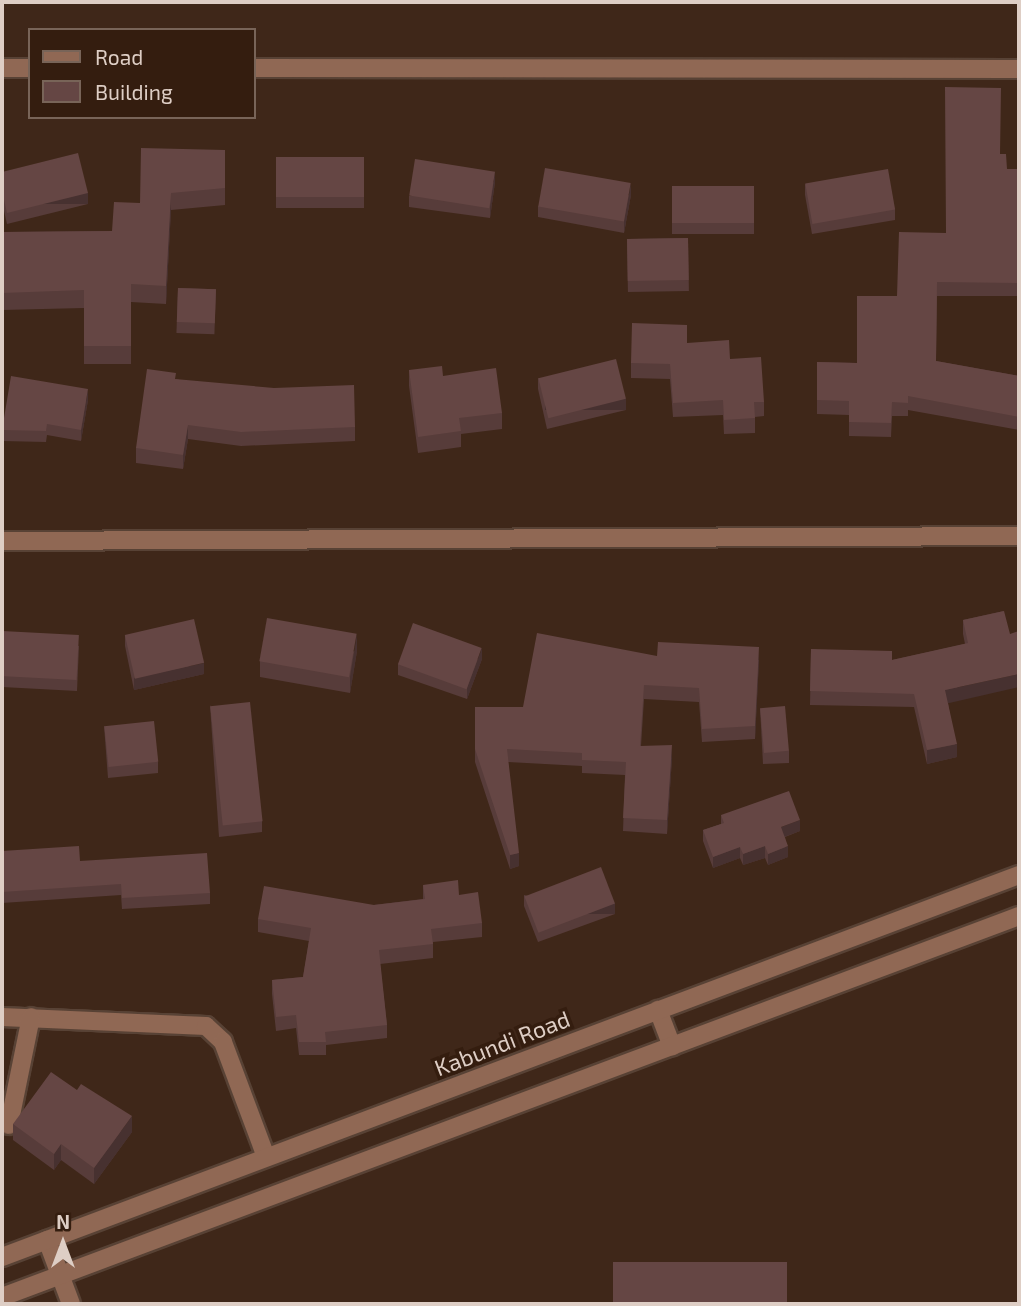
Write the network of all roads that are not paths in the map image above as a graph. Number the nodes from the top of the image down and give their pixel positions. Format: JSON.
{"nodes":[{"id":1,"x":2,"y":68,"type":"edge"},
{"id":2,"x":28,"y":68,"type":"edge"},
{"id":3,"x":256,"y":68,"type":"edge"},
{"id":4,"x":1019,"y":69,"type":"edge"},
{"id":5,"x":1019,"y":536,"type":"edge"},
{"id":6,"x":2,"y":541,"type":"edge"},
{"id":7,"x":1019,"y":875,"type":"edge"},
{"id":8,"x":1019,"y":916,"type":"edge"},
{"id":9,"x":658,"y":1010,"type":"junction"},
{"id":10,"x":2,"y":1017,"type":"edge"},
{"id":11,"x":31,"y":1017,"type":"junction"},
{"id":12,"x":672,"y":1046,"type":"junction"},
{"id":13,"x":9,"y":1125,"type":"dead end"},
{"id":14,"x":267,"y":1157,"type":"junction"},
{"id":15,"x":47,"y":1240,"type":"junction"},
{"id":16,"x":2,"y":1257,"type":"edge"},
{"id":17,"x":60,"y":1275,"type":"junction"},
{"id":18,"x":2,"y":1297,"type":"edge"},
{"id":19,"x":71,"y":1304,"type":"edge"}],
"edges":[{"from":1,"to":2,"type":"street"},
{"from":3,"to":4,"type":"street"},
{"from":5,"to":6,"type":"street"},
{"from":7,"to":9,"type":"street","name":"Kabundi Road"},
{"from":8,"to":12,"type":"street"},
{"from":9,"to":12,"type":"street"},
{"from":9,"to":14,"type":"street","name":"Kabundi Road"},
{"from":10,"to":11,"type":"street"},
{"from":11,"to":13,"type":"street"},
{"from":11,"to":14,"type":"street"},
{"from":12,"to":17,"type":"street"},
{"from":14,"to":15,"type":"street","name":"Kabundi Road"},
{"from":15,"to":16,"type":"street","name":"Kabundi Road"},
{"from":15,"to":17,"type":"street"},
{"from":17,"to":18,"type":"street"},
{"from":17,"to":19,"type":"street"}]}
